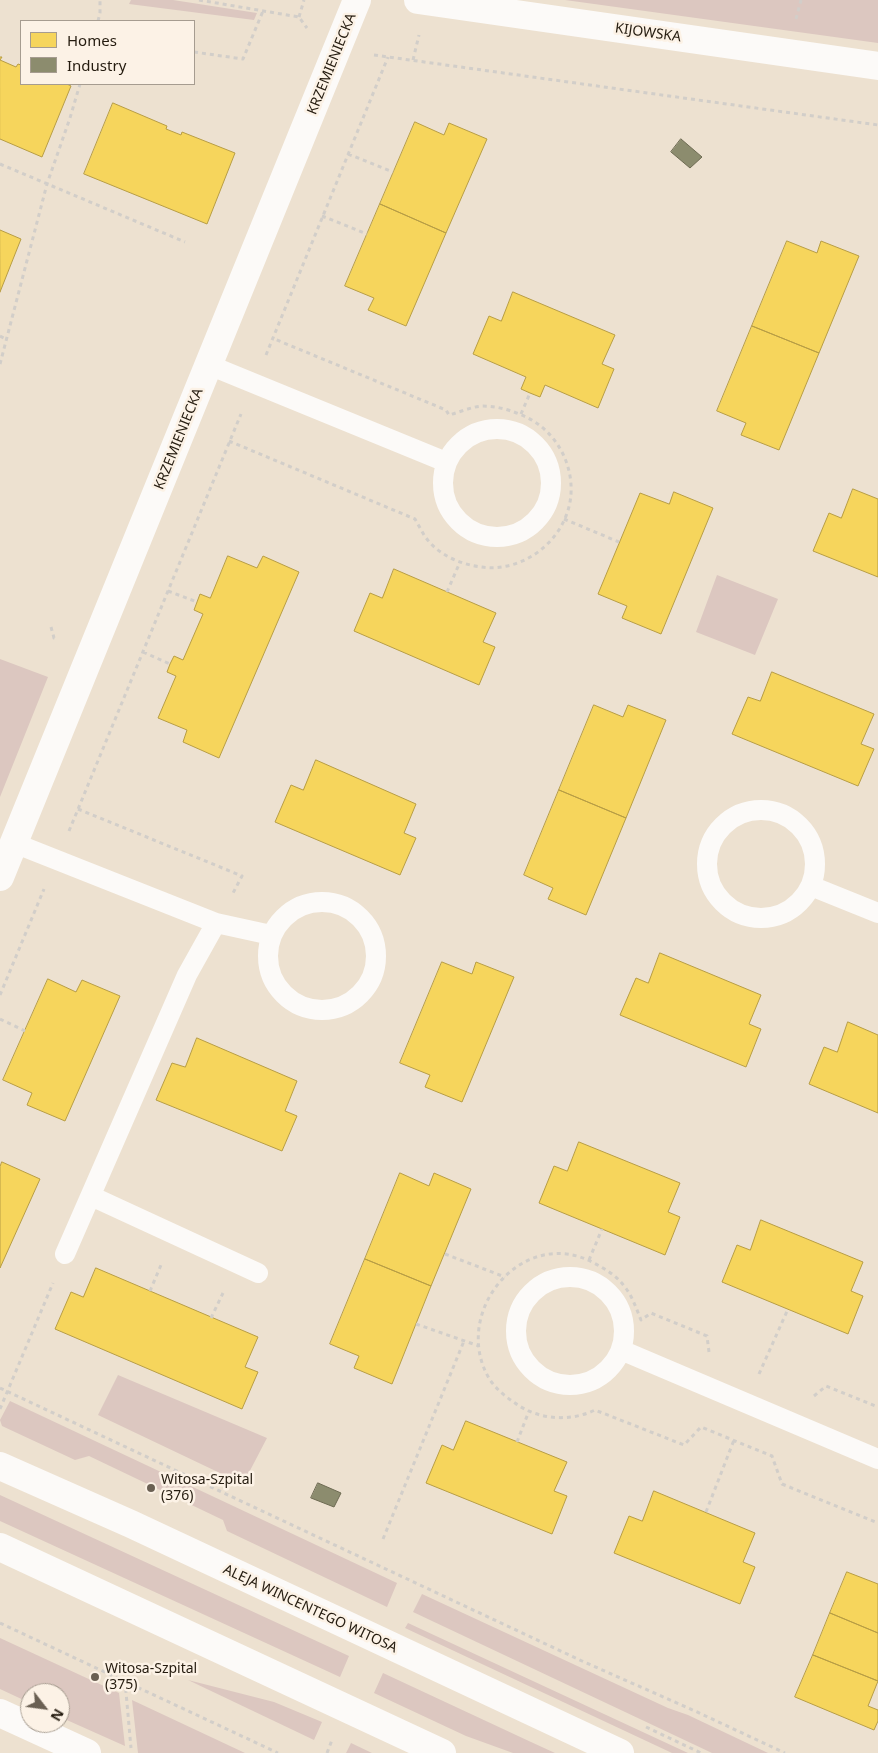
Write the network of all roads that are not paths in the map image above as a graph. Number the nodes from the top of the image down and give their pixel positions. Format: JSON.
{"nodes":[{"id":1,"x":358,"y":0,"type":"edge"},
{"id":2,"x":418,"y":0,"type":"edge"},
{"id":3,"x":878,"y":66,"type":"edge"},
{"id":4,"x":209,"y":366,"type":"junction"},
{"id":5,"x":446,"y":462,"type":"junction"},
{"id":6,"x":14,"y":843,"type":"junction"},
{"id":7,"x":0,"y":877,"type":"edge"},
{"id":8,"x":810,"y":886,"type":"junction"},
{"id":9,"x":878,"y":913,"type":"edge"},
{"id":10,"x":216,"y":923,"type":"junction"},
{"id":11,"x":271,"y":935,"type":"junction"},
{"id":12,"x":90,"y":1196,"type":"junction"},
{"id":13,"x":65,"y":1254,"type":"road end"},
{"id":14,"x":258,"y":1273,"type":"dead end"},
{"id":15,"x":621,"y":1350,"type":"junction"},
{"id":16,"x":878,"y":1459,"type":"edge"},
{"id":17,"x":0,"y":1466,"type":"edge"},
{"id":18,"x":0,"y":1547,"type":"edge"},
{"id":19,"x":0,"y":1714,"type":"edge"},
{"id":20,"x":87,"y":1753,"type":"edge"},
{"id":21,"x":442,"y":1753,"type":"edge"},
{"id":22,"x":620,"y":1753,"type":"edge"}],
"edges":[{"from":1,"to":4,"type":"street","name":"KRZEMIENIECKA"},
{"from":2,"to":3,"type":"street","name":"KIJOWSKA"},
{"from":4,"to":5,"type":"lane"},
{"from":4,"to":6,"type":"street","name":"KRZEMIENIECKA"},
{"from":5,"to":5,"type":"lane"},
{"from":6,"to":7,"type":"street","name":"KRZEMIENIECKA"},
{"from":6,"to":10,"type":"lane"},
{"from":8,"to":8,"type":"lane"},
{"from":8,"to":9,"type":"lane"},
{"from":10,"to":11,"type":"lane"},
{"from":10,"to":12,"type":"lane"},
{"from":11,"to":11,"type":"lane"},
{"from":12,"to":13,"type":"lane"},
{"from":12,"to":14,"type":"lane"},
{"from":15,"to":15,"type":"lane"},
{"from":15,"to":16,"type":"lane"},
{"from":17,"to":22,"type":"street","name":"ALEJA WINCENTEGO WITOSA"},
{"from":18,"to":21,"type":"street"},
{"from":19,"to":20,"type":"street"}]}
